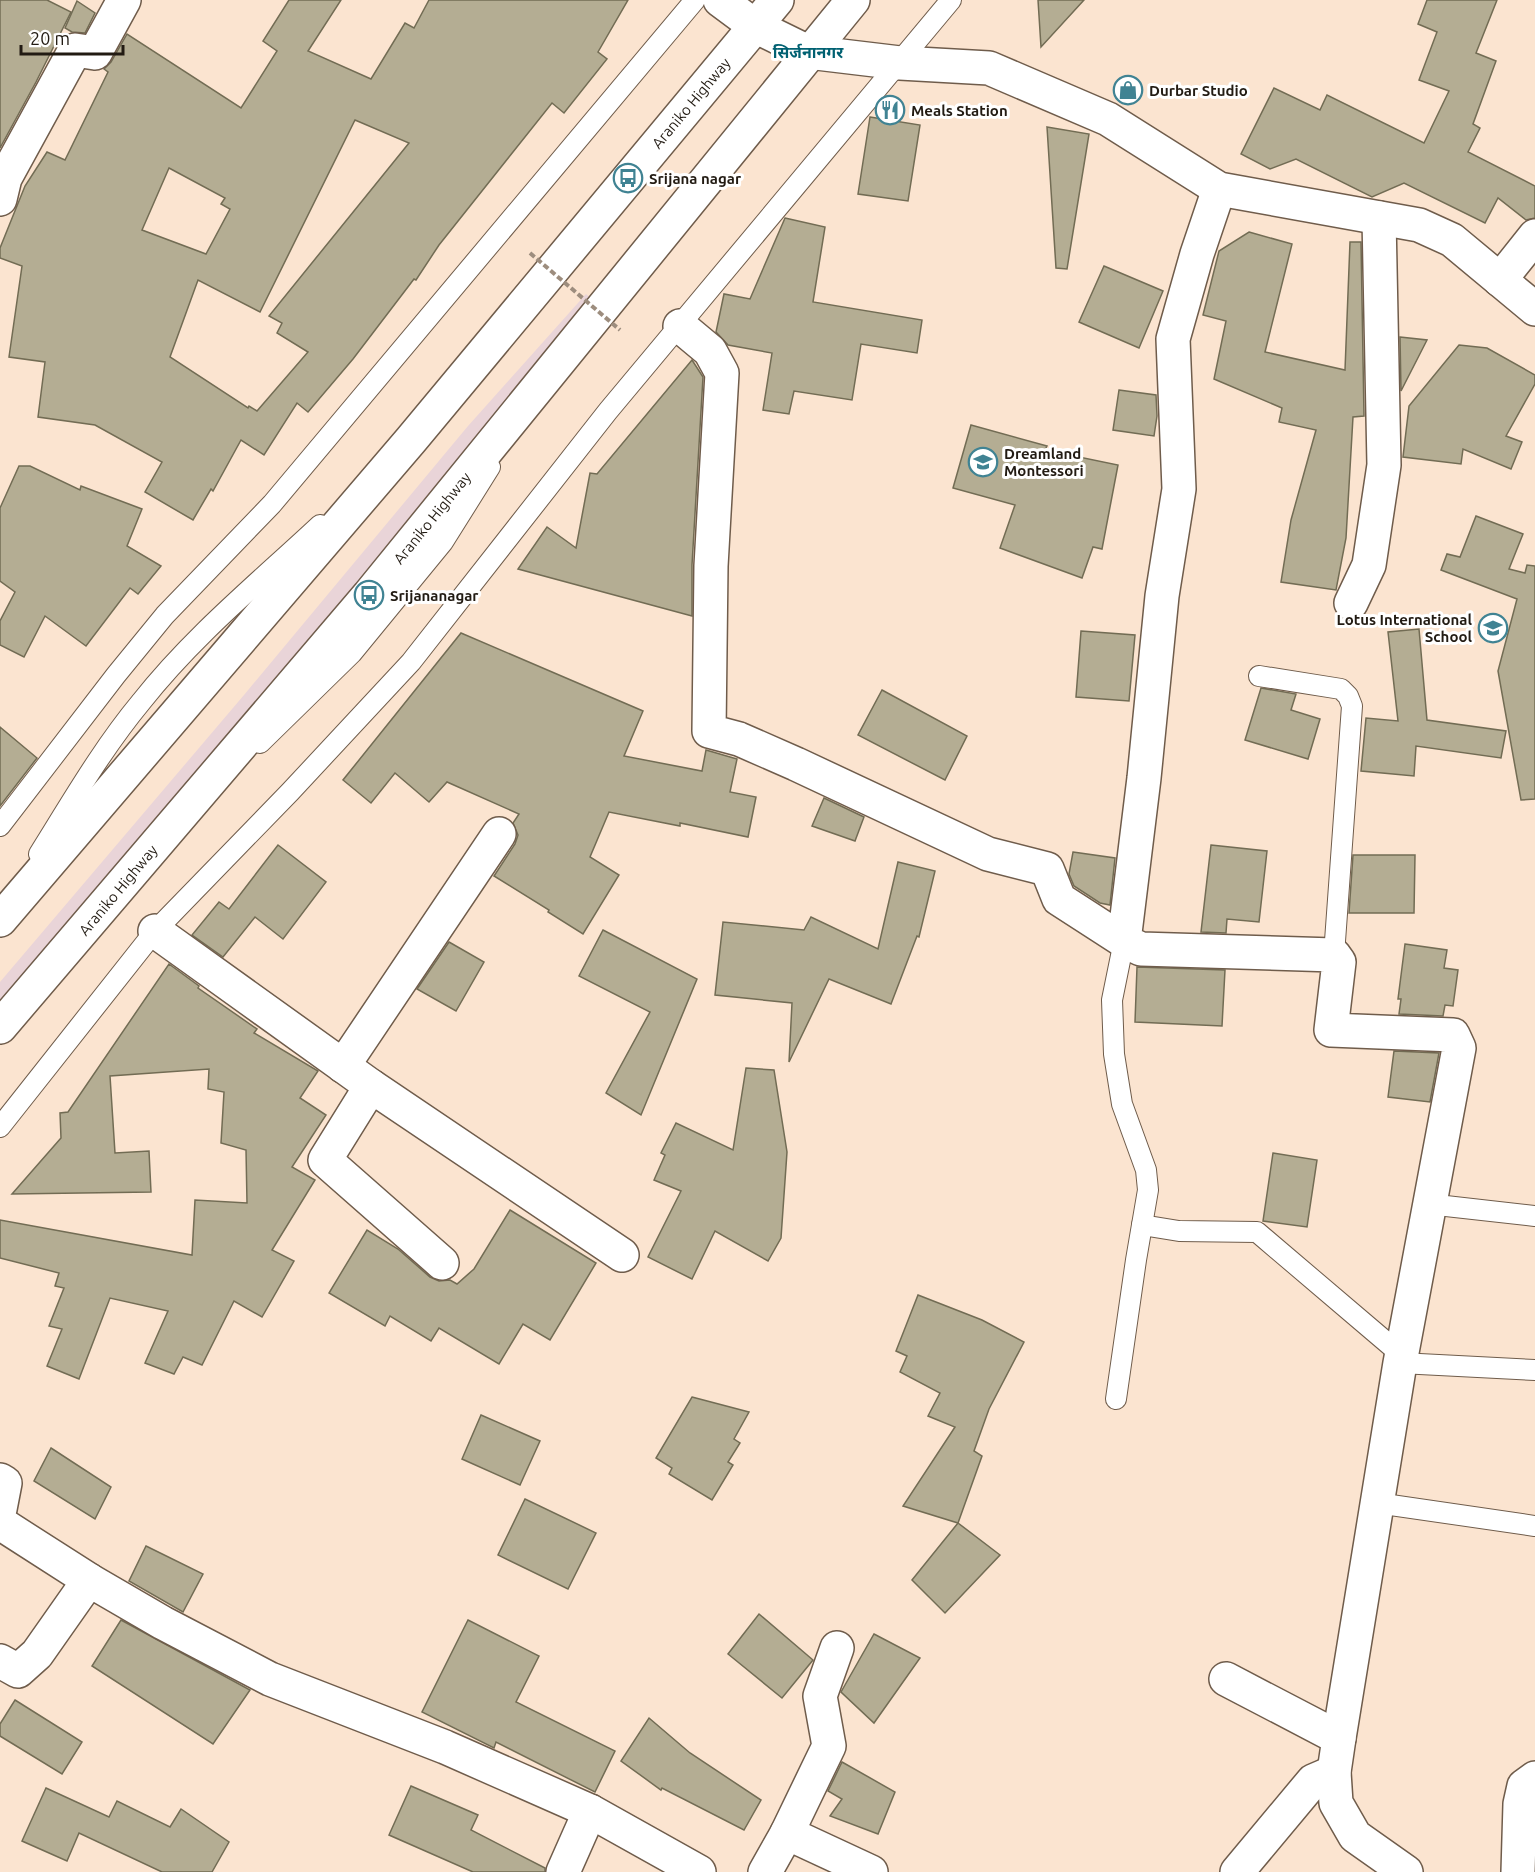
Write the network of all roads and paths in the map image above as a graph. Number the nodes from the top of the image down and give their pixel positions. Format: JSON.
{"nodes":[{"id":1,"x":124,"y":0,"type":"edge"},
{"id":2,"x":695,"y":0,"type":"edge"},
{"id":3,"x":720,"y":0,"type":"edge"},
{"id":4,"x":777,"y":0,"type":"edge"},
{"id":5,"x":853,"y":0,"type":"edge"},
{"id":6,"x":951,"y":0,"type":"edge"},
{"id":7,"x":755,"y":26,"type":"junction"},
{"id":8,"x":808,"y":52,"type":"junction"},
{"id":9,"x":900,"y":63,"type":"junction"},
{"id":10,"x":2,"y":185,"type":"edge"},
{"id":11,"x":1219,"y":189,"type":"junction"},
{"id":12,"x":1379,"y":218,"type":"junction"},
{"id":13,"x":1535,"y":236,"type":"edge"},
{"id":14,"x":530,"y":253,"type":"dead end"},
{"id":15,"x":1500,"y":280,"type":"junction"},
{"id":16,"x":1535,"y":309,"type":"edge"},
{"id":17,"x":680,"y":326,"type":"junction"},
{"id":18,"x":620,"y":330,"type":"dead end"},
{"id":19,"x":1351,"y":603,"type":"dead end"},
{"id":20,"x":1259,"y":676,"type":"dead end"},
{"id":21,"x":0,"y":826,"type":"edge"},
{"id":22,"x":499,"y":834,"type":"dead end"},
{"id":23,"x":0,"y":919,"type":"edge"},
{"id":24,"x":155,"y":931,"type":"junction"},
{"id":25,"x":1124,"y":941,"type":"junction"},
{"id":26,"x":1334,"y":956,"type":"junction"},
{"id":27,"x":0,"y":1027,"type":"edge"},
{"id":28,"x":343,"y":1066,"type":"junction"},
{"id":29,"x":371,"y":1086,"type":"junction"},
{"id":30,"x":0,"y":1127,"type":"edge"},
{"id":31,"x":1428,"y":1204,"type":"junction"},
{"id":32,"x":1535,"y":1216,"type":"edge"},
{"id":33,"x":1142,"y":1226,"type":"junction"},
{"id":34,"x":622,"y":1255,"type":"dead end"},
{"id":35,"x":442,"y":1263,"type":"dead end"},
{"id":36,"x":1401,"y":1358,"type":"junction"},
{"id":37,"x":1535,"y":1370,"type":"edge"},
{"id":38,"x":1116,"y":1399,"type":"dead end"},
{"id":39,"x":0,"y":1480,"type":"edge"},
{"id":40,"x":1377,"y":1503,"type":"junction"},
{"id":41,"x":0,"y":1509,"type":"edge"},
{"id":42,"x":0,"y":1523,"type":"edge"},
{"id":43,"x":1535,"y":1526,"type":"edge"},
{"id":44,"x":89,"y":1580,"type":"junction"},
{"id":45,"x":837,"y":1648,"type":"dead end"},
{"id":46,"x":0,"y":1660,"type":"edge"},
{"id":47,"x":1226,"y":1678,"type":"dead end"},
{"id":48,"x":1339,"y":1738,"type":"junction"},
{"id":49,"x":1334,"y":1772,"type":"junction"},
{"id":50,"x":1535,"y":1778,"type":"edge"},
{"id":51,"x":590,"y":1811,"type":"junction"},
{"id":52,"x":787,"y":1833,"type":"junction"},
{"id":53,"x":563,"y":1872,"type":"edge"},
{"id":54,"x":699,"y":1872,"type":"edge"},
{"id":55,"x":765,"y":1872,"type":"edge"},
{"id":56,"x":871,"y":1872,"type":"edge"},
{"id":57,"x":1237,"y":1872,"type":"edge"},
{"id":58,"x":1406,"y":1872,"type":"edge"},
{"id":59,"x":1518,"y":1872,"type":"edge"}],
"edges":[{"from":1,"to":10,"type":"main road"},
{"from":2,"to":21,"type":"lane"},
{"from":3,"to":7,"type":"main road"},
{"from":4,"to":7,"type":"main road","name":"Araniko Highway"},
{"from":5,"to":8,"type":"main road","name":"Araniko Highway"},
{"from":6,"to":9,"type":"lane"},
{"from":7,"to":8,"type":"main road"},
{"from":7,"to":23,"type":"main road","name":"Araniko Highway"},
{"from":8,"to":9,"type":"main road"},
{"from":8,"to":27,"type":"main road","name":"Araniko Highway"},
{"from":9,"to":11,"type":"main road"},
{"from":9,"to":17,"type":"lane"},
{"from":11,"to":12,"type":"main road"},
{"from":11,"to":25,"type":"main road"},
{"from":12,"to":15,"type":"main road"},
{"from":12,"to":19,"type":"main road"},
{"from":13,"to":15,"type":"main road"},
{"from":14,"to":18,"type":"path","bridge":true},
{"from":15,"to":16,"type":"main road"},
{"from":17,"to":24,"type":"lane"},
{"from":17,"to":25,"type":"main road"},
{"from":20,"to":26,"type":"lane"},
{"from":22,"to":28,"type":"main road"},
{"from":24,"to":28,"type":"main road"},
{"from":24,"to":30,"type":"lane"},
{"from":25,"to":26,"type":"main road"},
{"from":25,"to":33,"type":"lane"},
{"from":26,"to":31,"type":"main road"},
{"from":28,"to":29,"type":"main road"},
{"from":29,"to":34,"type":"main road"},
{"from":29,"to":35,"type":"main road"},
{"from":31,"to":32,"type":"lane"},
{"from":31,"to":36,"type":"main road"},
{"from":33,"to":36,"type":"lane"},
{"from":33,"to":38,"type":"lane"},
{"from":36,"to":37,"type":"lane"},
{"from":36,"to":40,"type":"main road"},
{"from":39,"to":41,"type":"main road"},
{"from":40,"to":43,"type":"lane"},
{"from":40,"to":48,"type":"main road"},
{"from":42,"to":44,"type":"main road"},
{"from":44,"to":46,"type":"main road"},
{"from":44,"to":51,"type":"main road"},
{"from":45,"to":52,"type":"main road"},
{"from":47,"to":48,"type":"main road"},
{"from":48,"to":49,"type":"main road"},
{"from":49,"to":57,"type":"main road"},
{"from":49,"to":58,"type":"main road"},
{"from":50,"to":59,"type":"main road"},
{"from":51,"to":53,"type":"main road"},
{"from":51,"to":54,"type":"main road"},
{"from":52,"to":55,"type":"main road"},
{"from":52,"to":56,"type":"main road"}]}
